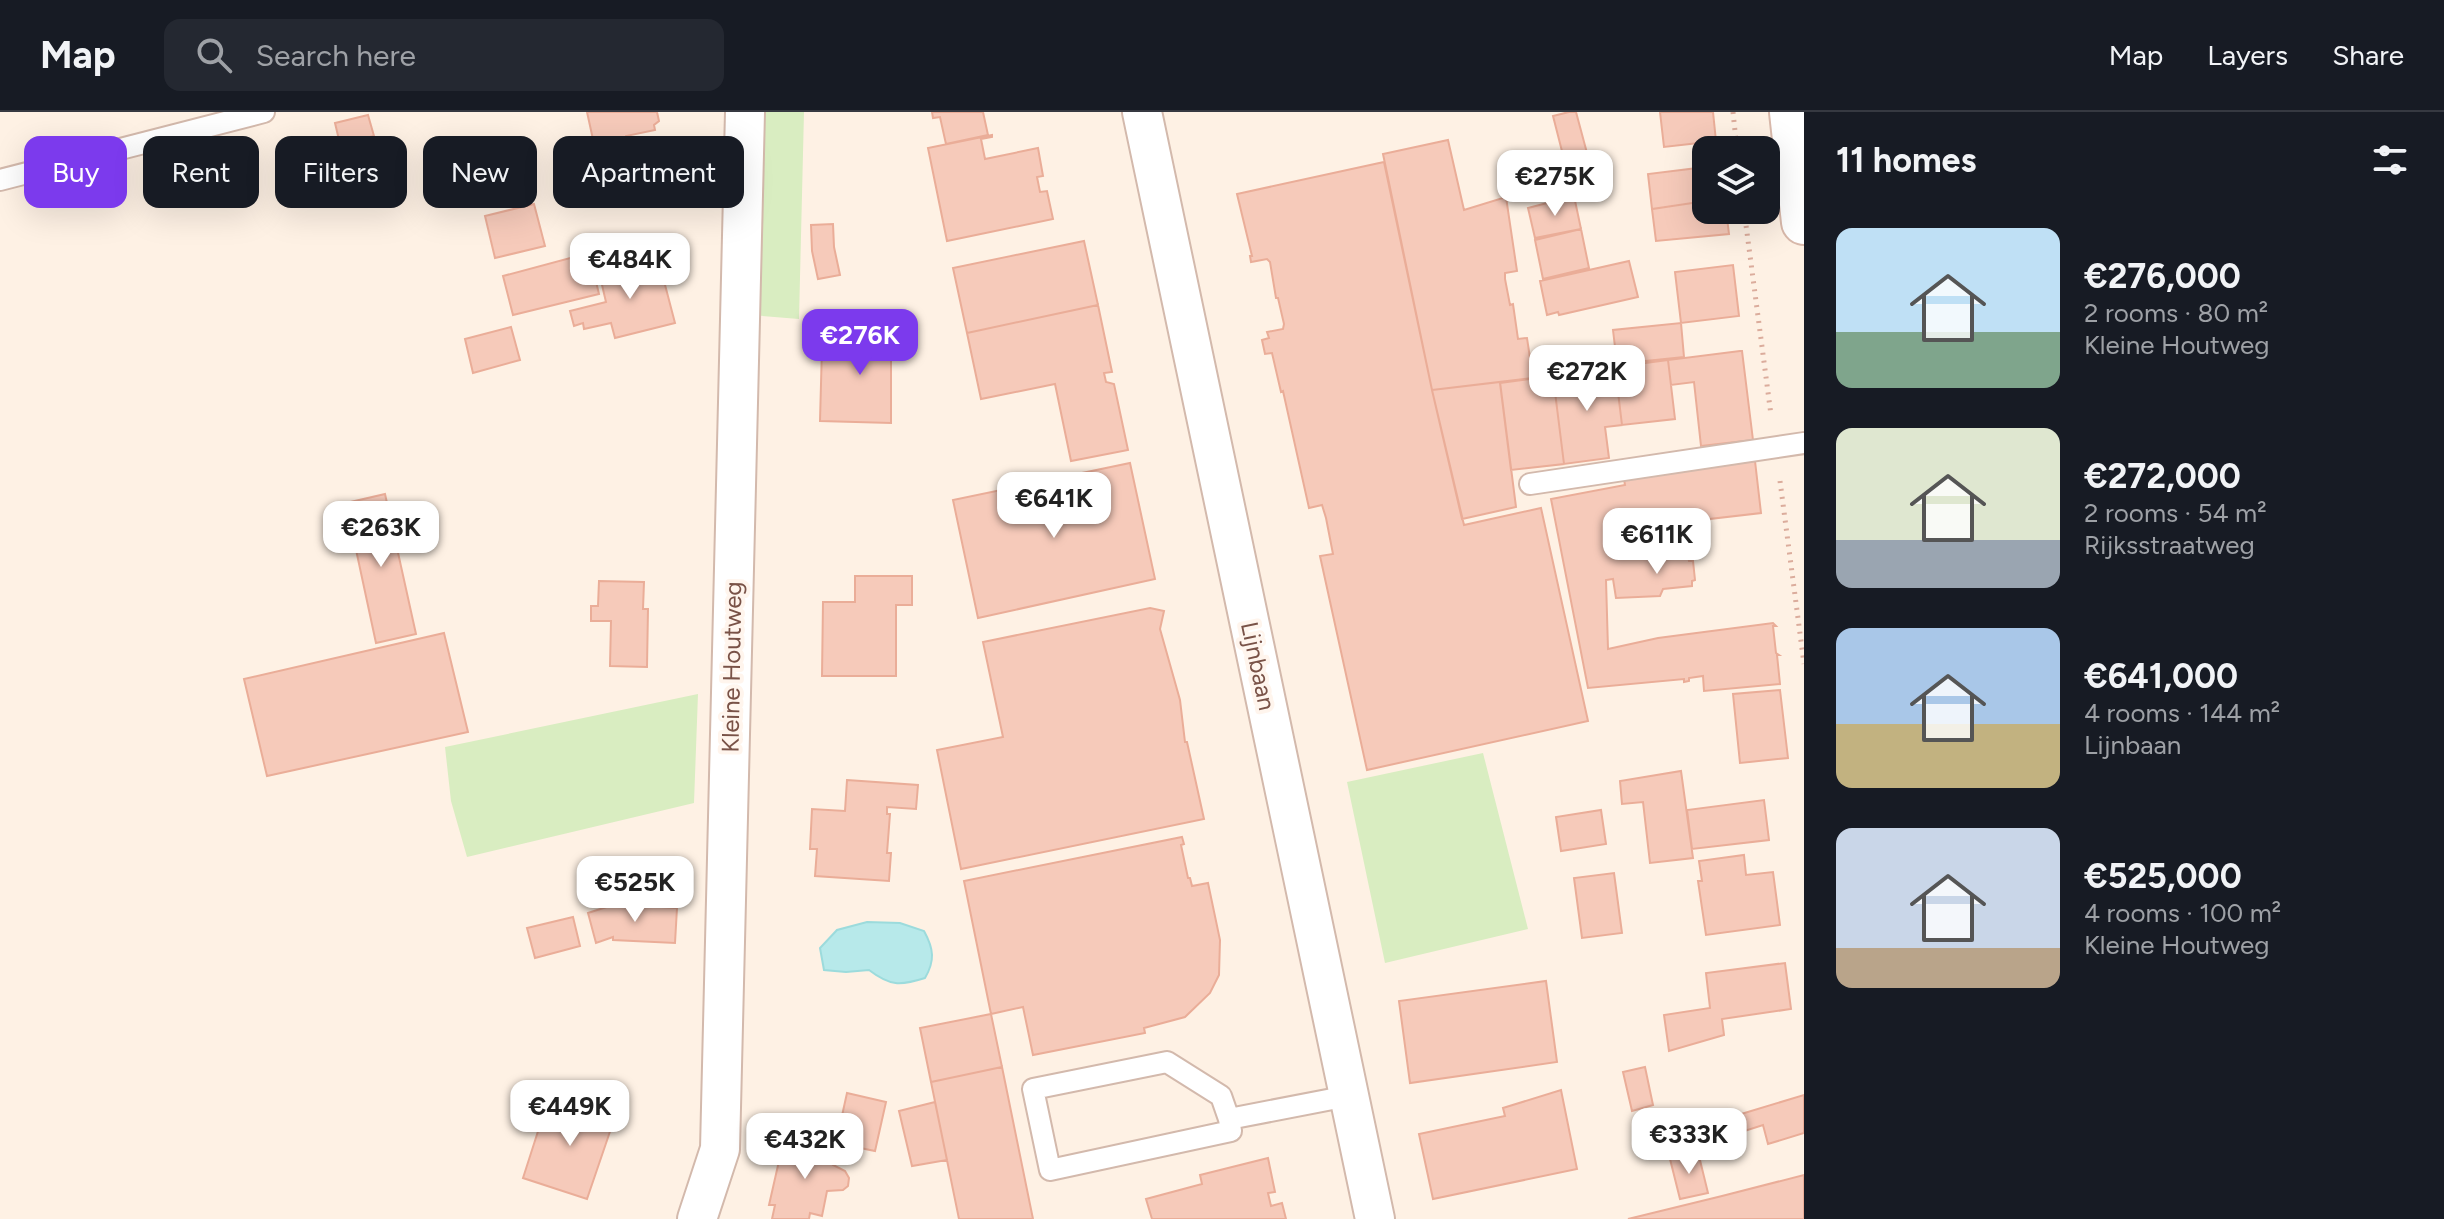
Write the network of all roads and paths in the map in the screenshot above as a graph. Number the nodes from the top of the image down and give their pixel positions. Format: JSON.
{"nodes":[{"id":1,"x":264,"y":112,"type":"edge"},
{"id":2,"x":745,"y":112,"type":"edge"},
{"id":3,"x":1142,"y":112,"type":"edge"},
{"id":4,"x":1733,"y":112,"type":"edge"},
{"id":5,"x":1792,"y":112,"type":"edge"},
{"id":6,"x":1736,"y":136,"type":"edge"},
{"id":7,"x":0,"y":180,"type":"edge"},
{"id":8,"x":1804,"y":222,"type":"edge"},
{"id":9,"x":1804,"y":443,"type":"edge"},
{"id":10,"x":1530,"y":484,"type":"dead end"},
{"id":11,"x":1348,"y":1096,"type":"junction"},
{"id":12,"x":1229,"y":1119,"type":"junction"},
{"id":13,"x":697,"y":1219,"type":"edge"},
{"id":14,"x":1375,"y":1219,"type":"edge"}],
"edges":[{"from":1,"to":7,"type":"lane"},
{"from":2,"to":13,"type":"street","name":"Kleine Houtweg"},
{"from":3,"to":11,"type":"street","name":"Lijnbaan"},
{"from":4,"to":6,"type":"path"},
{"from":5,"to":8,"type":"main road"},
{"from":9,"to":10,"type":"lane"},
{"from":11,"to":12,"type":"lane"},
{"from":11,"to":14,"type":"street","name":"Lijnbaan"},
{"from":12,"to":12,"type":"lane"}]}
